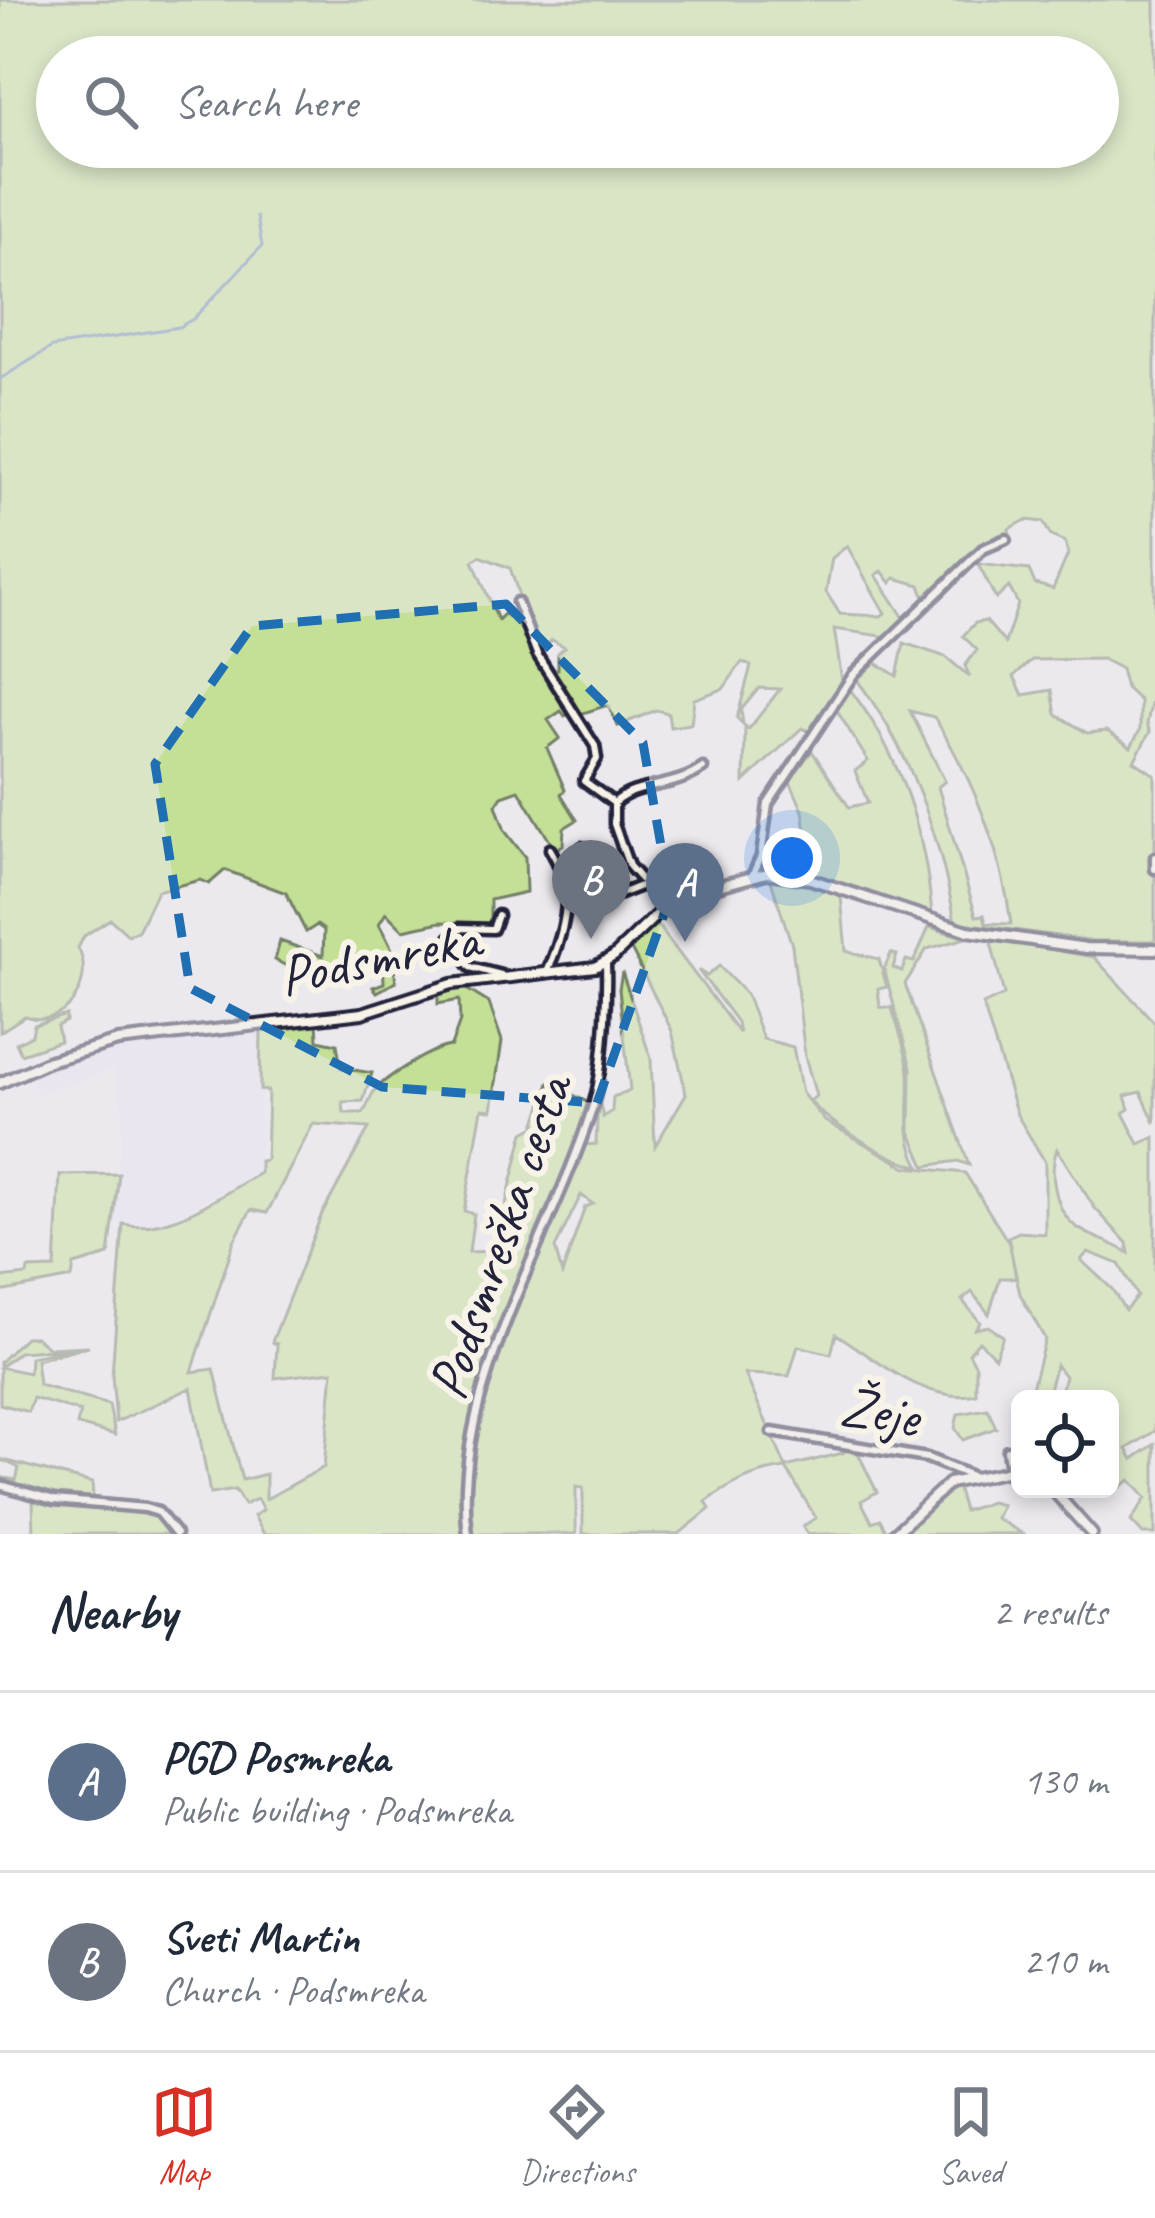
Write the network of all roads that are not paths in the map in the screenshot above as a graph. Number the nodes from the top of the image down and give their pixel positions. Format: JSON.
{"nodes":[{"id":1,"x":1006,"y":539,"type":"dead end"},
{"id":2,"x":517,"y":602,"type":"dead end"},
{"id":3,"x":703,"y":768,"type":"dead end"},
{"id":4,"x":614,"y":803,"type":"junction"},
{"id":5,"x":582,"y":848,"type":"dead end"},
{"id":6,"x":550,"y":849,"type":"dead end"},
{"id":7,"x":1155,"y":857,"type":"edge"},
{"id":8,"x":1155,"y":869,"type":"edge"},
{"id":9,"x":752,"y":876,"type":"junction"},
{"id":10,"x":644,"y":885,"type":"junction"},
{"id":11,"x":664,"y":905,"type":"junction"},
{"id":12,"x":498,"y":915,"type":"dead end"},
{"id":13,"x":1155,"y":949,"type":"edge"},
{"id":14,"x":606,"y":963,"type":"junction"},
{"id":15,"x":548,"y":970,"type":"junction"},
{"id":16,"x":501,"y":975,"type":"junction"},
{"id":17,"x":0,"y":1083,"type":"edge"},
{"id":18,"x":772,"y":1432,"type":"dead end"},
{"id":19,"x":1006,"y":1450,"type":"dead end"},
{"id":20,"x":1011,"y":1461,"type":"edge"},
{"id":21,"x":1011,"y":1470,"type":"edge"},
{"id":22,"x":969,"y":1475,"type":"junction"},
{"id":23,"x":0,"y":1485,"type":"edge"},
{"id":24,"x":1060,"y":1498,"type":"edge"},
{"id":25,"x":176,"y":1534,"type":"edge"},
{"id":26,"x":468,"y":1534,"type":"edge"},
{"id":27,"x":894,"y":1534,"type":"edge"},
{"id":28,"x":1092,"y":1534,"type":"edge"}],
"edges":[{"from":1,"to":9,"type":"street"},
{"from":2,"to":4,"type":"street"},
{"from":3,"to":4,"type":"street"},
{"from":4,"to":10,"type":"street"},
{"from":5,"to":10,"type":"street"},
{"from":6,"to":15,"type":"street"},
{"from":7,"to":8,"type":"street"},
{"from":9,"to":11,"type":"street"},
{"from":9,"to":13,"type":"street"},
{"from":10,"to":11,"type":"street"},
{"from":11,"to":14,"type":"street"},
{"from":12,"to":16,"type":"street"},
{"from":14,"to":15,"type":"street","name":"Podsmreka"},
{"from":14,"to":26,"type":"street","name":"Podsmreška cesta"},
{"from":15,"to":16,"type":"street","name":"Podsmreka"},
{"from":16,"to":17,"type":"street","name":"Podsmreka"},
{"from":18,"to":22,"type":"street","name":"Žeje"},
{"from":19,"to":20,"type":"street"},
{"from":21,"to":22,"type":"street"},
{"from":22,"to":27,"type":"street"},
{"from":23,"to":25,"type":"street"},
{"from":24,"to":28,"type":"street"}]}
